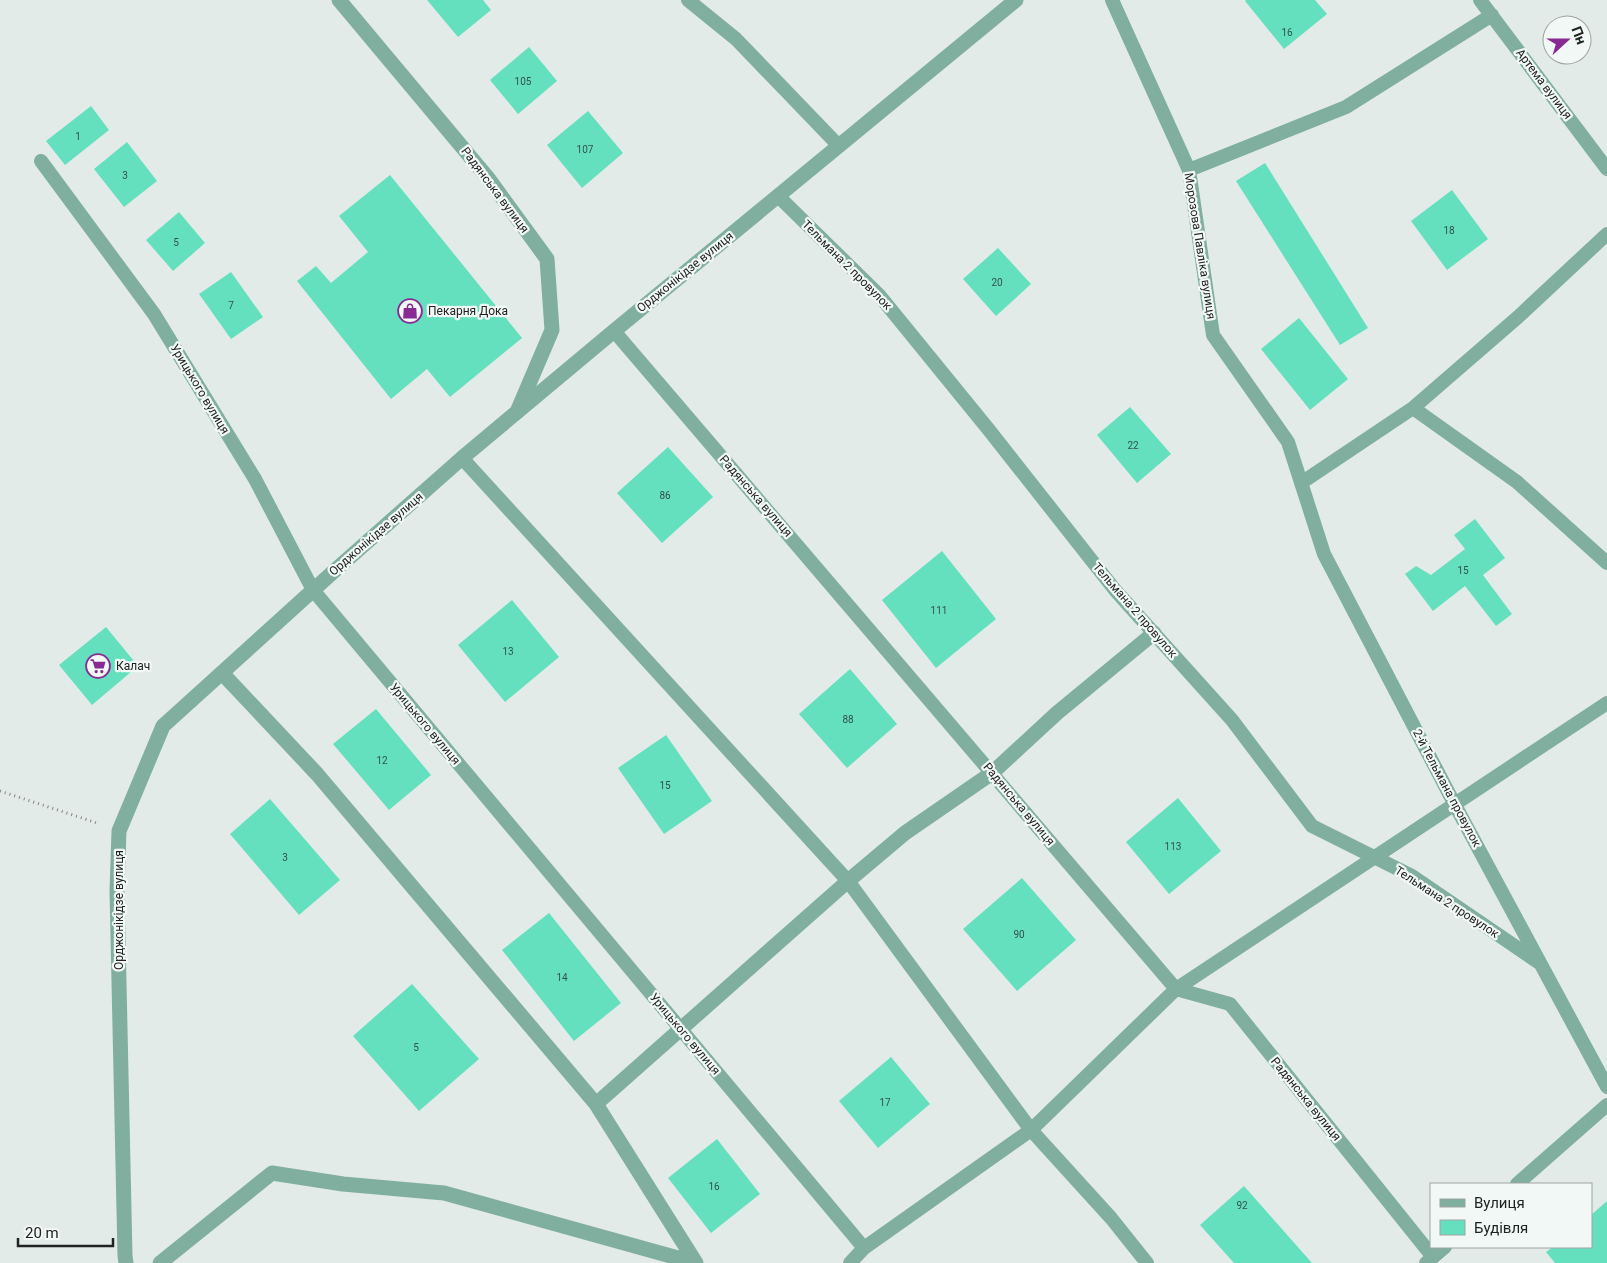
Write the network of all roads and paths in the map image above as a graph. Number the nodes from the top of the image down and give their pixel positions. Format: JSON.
{"nodes":[{"id":1,"x":338,"y":0,"type":"edge"},
{"id":2,"x":688,"y":0,"type":"edge"},
{"id":3,"x":1016,"y":0,"type":"edge"},
{"id":4,"x":1112,"y":0,"type":"edge"},
{"id":5,"x":1480,"y":0,"type":"edge"},
{"id":6,"x":1492,"y":16,"type":"junction"},
{"id":7,"x":838,"y":146,"type":"junction"},
{"id":8,"x":41,"y":161,"type":"dead end"},
{"id":9,"x":1607,"y":169,"type":"edge"},
{"id":10,"x":1189,"y":170,"type":"junction"},
{"id":11,"x":778,"y":196,"type":"junction"},
{"id":12,"x":1607,"y":234,"type":"edge"},
{"id":13,"x":614,"y":330,"type":"junction"},
{"id":14,"x":1413,"y":408,"type":"junction"},
{"id":15,"x":517,"y":412,"type":"junction"},
{"id":16,"x":462,"y":458,"type":"junction"},
{"id":17,"x":1301,"y":483,"type":"junction"},
{"id":18,"x":1607,"y":563,"type":"edge"},
{"id":19,"x":313,"y":590,"type":"junction"},
{"id":20,"x":1154,"y":633,"type":"junction"},
{"id":21,"x":222,"y":673,"type":"junction"},
{"id":22,"x":1607,"y":703,"type":"edge"},
{"id":23,"x":992,"y":773,"type":"junction"},
{"id":24,"x":0,"y":791,"type":"edge"},
{"id":25,"x":1455,"y":805,"type":"junction"},
{"id":26,"x":120,"y":831,"type":"junction"},
{"id":27,"x":1375,"y":858,"type":"junction"},
{"id":28,"x":848,"y":881,"type":"junction"},
{"id":29,"x":1541,"y":964,"type":"junction"},
{"id":30,"x":1176,"y":989,"type":"junction"},
{"id":31,"x":680,"y":1028,"type":"junction"},
{"id":32,"x":1607,"y":1086,"type":"edge"},
{"id":33,"x":596,"y":1104,"type":"junction"},
{"id":34,"x":1607,"y":1105,"type":"edge"},
{"id":35,"x":1031,"y":1130,"type":"junction"},
{"id":36,"x":1518,"y":1183,"type":"edge"},
{"id":37,"x":864,"y":1248,"type":"junction"},
{"id":38,"x":1444,"y":1248,"type":"edge"},
{"id":39,"x":1429,"y":1260,"type":"edge"},
{"id":40,"x":126,"y":1263,"type":"edge"},
{"id":41,"x":160,"y":1263,"type":"edge"},
{"id":42,"x":696,"y":1263,"type":"edge"},
{"id":43,"x":850,"y":1263,"type":"edge"},
{"id":44,"x":1147,"y":1263,"type":"edge"}],
"edges":[{"from":1,"to":15,"type":"street","name":"Радянська вулиця"},
{"from":2,"to":7,"type":"lane"},
{"from":3,"to":7,"type":"street","name":"Орджонікідзе вулиця"},
{"from":4,"to":10,"type":"lane","name":"Морозова Павліка вулиця"},
{"from":5,"to":6,"type":"lane","name":"Артема вулиця"},
{"from":6,"to":9,"type":"lane","name":"Артема вулиця"},
{"from":6,"to":10,"type":"lane"},
{"from":7,"to":11,"type":"street","name":"Орджонікідзе вулиця"},
{"from":8,"to":19,"type":"lane","name":"Урицького вулиця"},
{"from":10,"to":17,"type":"lane","name":"Морозова Павліка вулиця"},
{"from":11,"to":13,"type":"street","name":"Орджонікідзе вулиця"},
{"from":11,"to":20,"type":"lane","name":"Тельмана 2 провулок"},
{"from":12,"to":14,"type":"lane"},
{"from":13,"to":15,"type":"street","name":"Орджонікідзе вулиця"},
{"from":13,"to":23,"type":"lane","name":"Радянська вулиця"},
{"from":14,"to":17,"type":"lane"},
{"from":14,"to":18,"type":"lane"},
{"from":15,"to":16,"type":"street","name":"Орджонікідзе вулиця"},
{"from":16,"to":19,"type":"street","name":"Орджонікідзе вулиця"},
{"from":16,"to":28,"type":"lane"},
{"from":17,"to":25,"type":"lane","name":"2-й Тельмана провулок"},
{"from":19,"to":21,"type":"street","name":"Орджонікідзе вулиця"},
{"from":19,"to":31,"type":"lane","name":"Урицького вулиця"},
{"from":20,"to":23,"type":"street"},
{"from":20,"to":27,"type":"lane","name":"Тельмана 2 провулок"},
{"from":21,"to":26,"type":"street","name":"Орджонікідзе вулиця"},
{"from":21,"to":33,"type":"street"},
{"from":22,"to":25,"type":"lane"},
{"from":23,"to":28,"type":"street"},
{"from":23,"to":30,"type":"lane","name":"Радянська вулиця"},
{"from":24,"to":26,"type":"path"},
{"from":25,"to":27,"type":"lane"},
{"from":25,"to":29,"type":"lane","name":"2-й Тельмана провулок"},
{"from":26,"to":40,"type":"street","name":"Орджонікідзе вулиця"},
{"from":27,"to":29,"type":"lane","name":"Тельмана 2 провулок"},
{"from":27,"to":30,"type":"lane"},
{"from":28,"to":31,"type":"street"},
{"from":28,"to":35,"type":"lane"},
{"from":29,"to":32,"type":"lane","name":"2-й Тельмана провулок"},
{"from":30,"to":35,"type":"lane"},
{"from":30,"to":39,"type":"lane","name":"Радянська вулиця"},
{"from":31,"to":33,"type":"street"},
{"from":31,"to":37,"type":"lane","name":"Урицького вулиця"},
{"from":33,"to":42,"type":"street"},
{"from":34,"to":36,"type":"lane"},
{"from":35,"to":37,"type":"lane"},
{"from":35,"to":44,"type":"lane"},
{"from":37,"to":43,"type":"lane"},
{"from":38,"to":39,"type":"lane"},
{"from":41,"to":42,"type":"street"}]}
